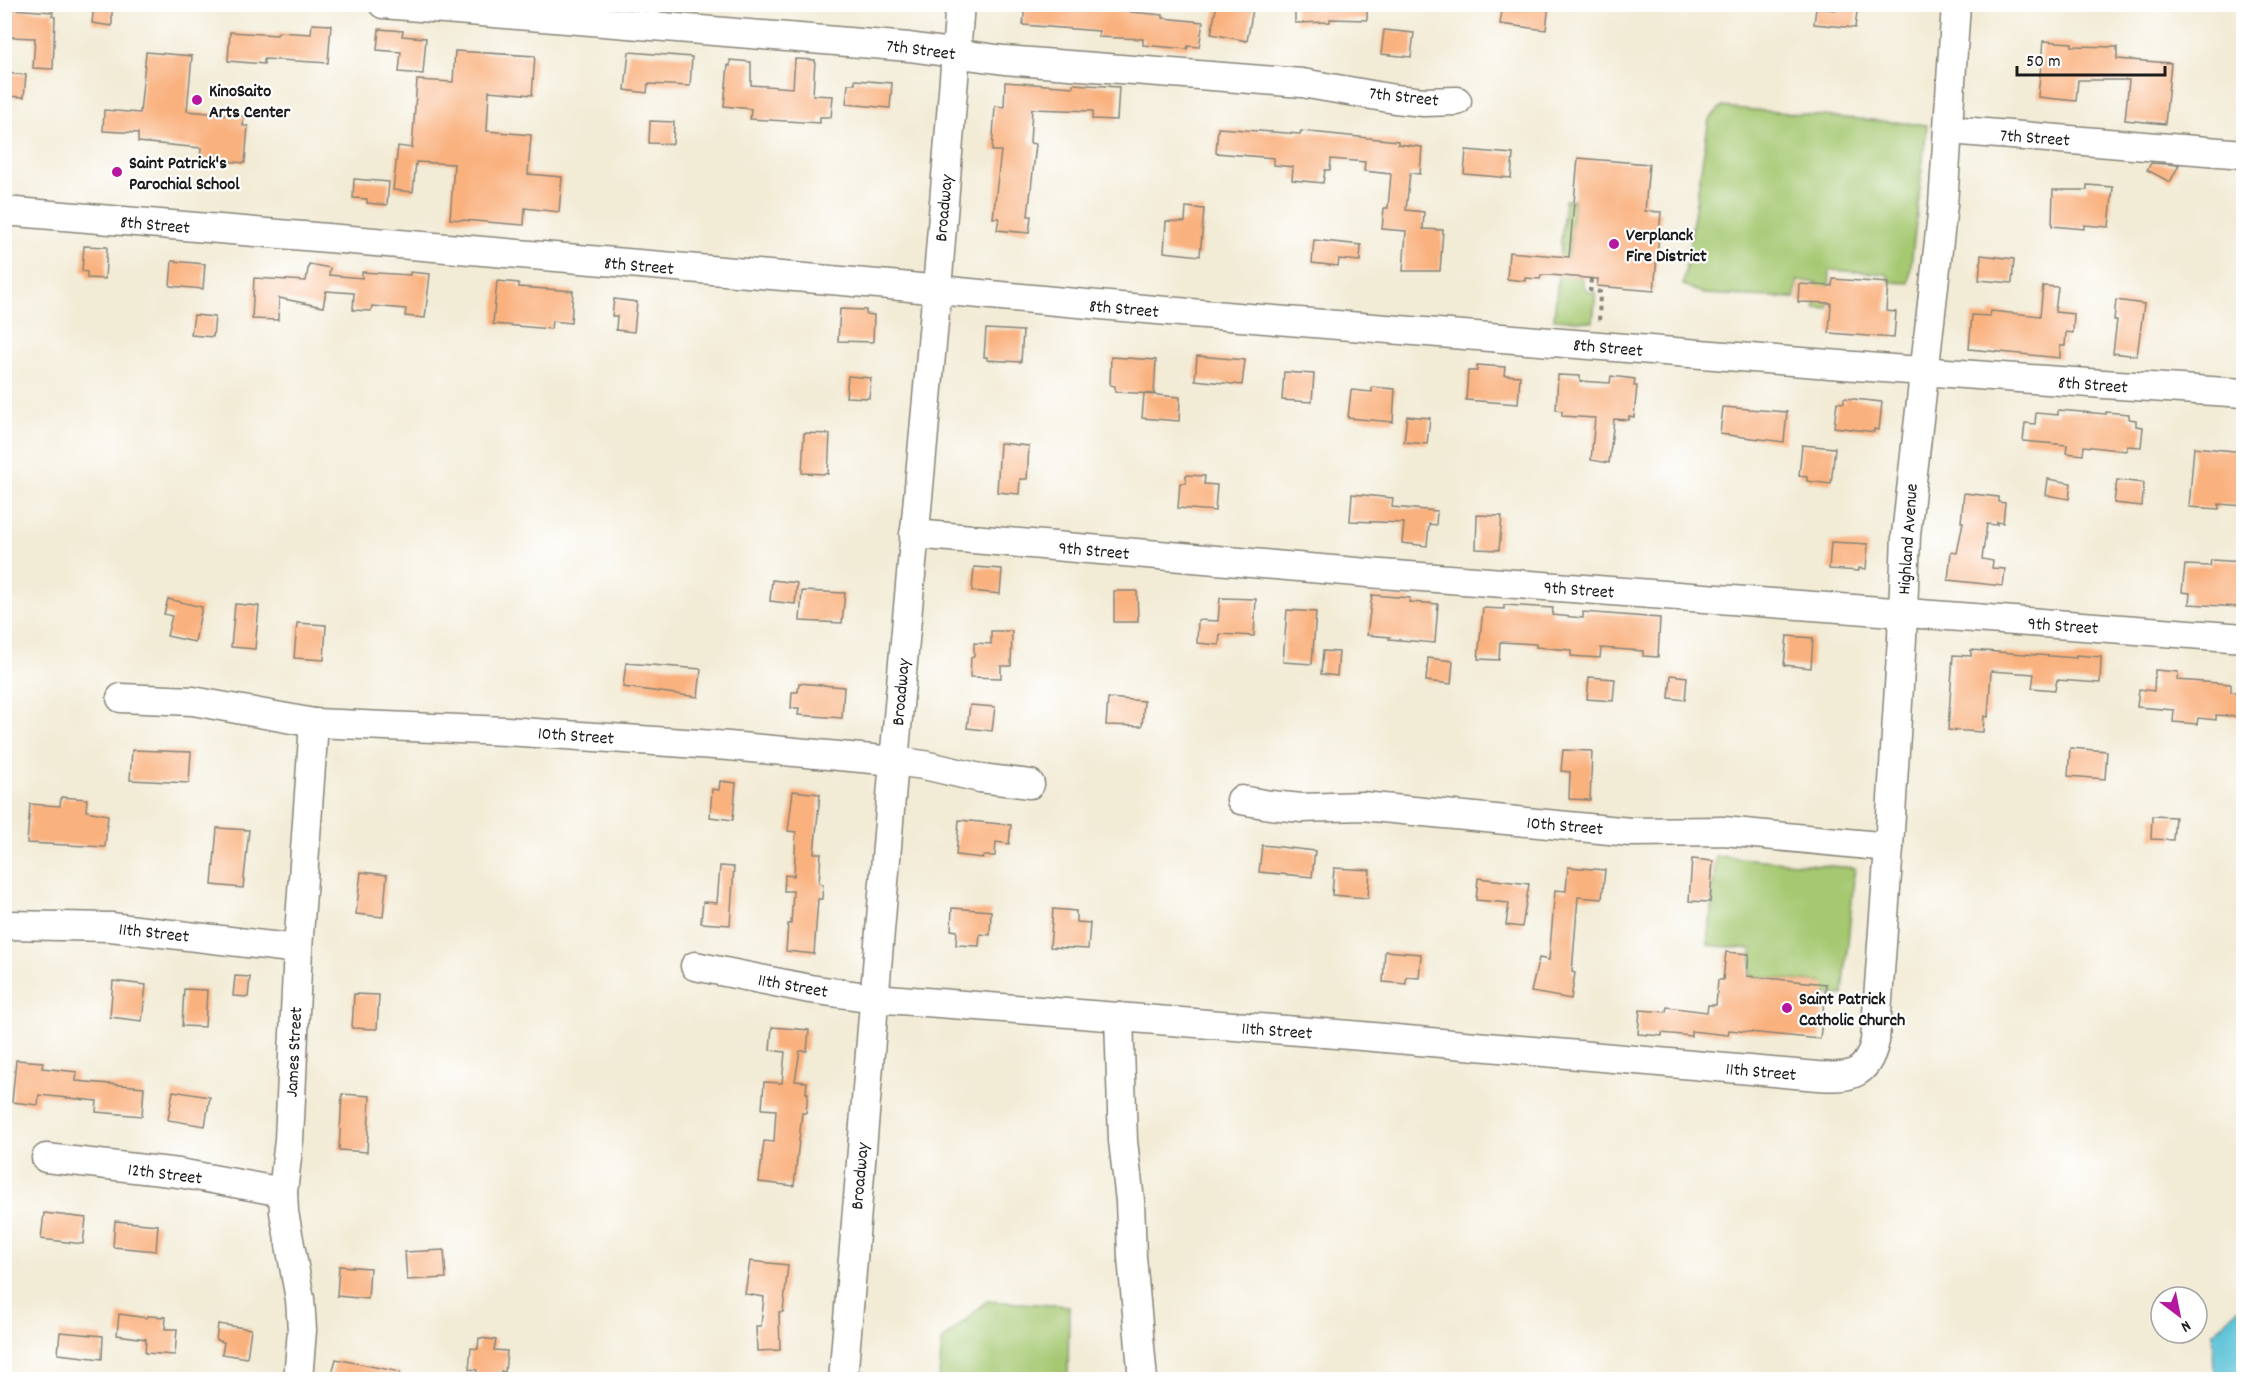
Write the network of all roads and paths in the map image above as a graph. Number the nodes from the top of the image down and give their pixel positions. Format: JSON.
{"nodes":[{"id":1,"x":383,"y":4,"type":"edge"},
{"id":2,"x":960,"y":4,"type":"edge"},
{"id":3,"x":1956,"y":4,"type":"edge"},
{"id":4,"x":956,"y":53,"type":"junction"},
{"id":5,"x":1457,"y":101,"type":"dead end"},
{"id":6,"x":1949,"y":130,"type":"junction"},
{"id":7,"x":2244,"y":154,"type":"edge"},
{"id":8,"x":4,"y":211,"type":"edge"},
{"id":9,"x":1591,"y":279,"type":"dead end"},
{"id":10,"x":937,"y":290,"type":"junction"},
{"id":11,"x":1598,"y":346,"type":"junction"},
{"id":12,"x":1925,"y":372,"type":"junction"},
{"id":13,"x":2244,"y":393,"type":"edge"},
{"id":14,"x":914,"y":534,"type":"junction"},
{"id":15,"x":1902,"y":614,"type":"junction"},
{"id":16,"x":2244,"y":638,"type":"edge"},
{"id":17,"x":122,"y":698,"type":"dead end"},
{"id":18,"x":314,"y":723,"type":"junction"},
{"id":19,"x":894,"y":761,"type":"junction"},
{"id":20,"x":1030,"y":784,"type":"dead end"},
{"id":21,"x":1241,"y":800,"type":"dead end"},
{"id":22,"x":1889,"y":847,"type":"junction"},
{"id":23,"x":8,"y":925,"type":"dead end"},
{"id":24,"x":298,"y":948,"type":"junction"},
{"id":25,"x":695,"y":966,"type":"dead end"},
{"id":26,"x":874,"y":998,"type":"junction"},
{"id":27,"x":1119,"y":1017,"type":"junction"},
{"id":28,"x":1860,"y":1071,"type":"joint"},
{"id":29,"x":46,"y":1158,"type":"dead end"},
{"id":30,"x":283,"y":1192,"type":"junction"},
{"id":31,"x":298,"y":1380,"type":"edge"},
{"id":32,"x":843,"y":1380,"type":"edge"},
{"id":33,"x":1143,"y":1380,"type":"edge"}],
"edges":[{"from":1,"to":4,"type":"street","name":"7th Street"},
{"from":2,"to":4,"type":"street","name":"Broadway"},
{"from":3,"to":6,"type":"street","name":"Highland Avenue"},
{"from":4,"to":5,"type":"street","name":"7th Street"},
{"from":4,"to":10,"type":"street","name":"Broadway"},
{"from":6,"to":7,"type":"street","name":"7th Street"},
{"from":6,"to":12,"type":"street","name":"Highland Avenue"},
{"from":8,"to":10,"type":"street","name":"8th Street"},
{"from":9,"to":11,"type":"path"},
{"from":10,"to":11,"type":"street","name":"8th Street"},
{"from":10,"to":14,"type":"street","name":"Broadway"},
{"from":11,"to":12,"type":"street","name":"8th Street"},
{"from":12,"to":13,"type":"street","name":"8th Street"},
{"from":12,"to":15,"type":"street","name":"Highland Avenue"},
{"from":14,"to":15,"type":"street","name":"9th Street"},
{"from":14,"to":19,"type":"street","name":"Broadway"},
{"from":15,"to":16,"type":"street","name":"9th Street"},
{"from":15,"to":22,"type":"street","name":"Highland Avenue"},
{"from":17,"to":18,"type":"street","name":"10th Street"},
{"from":18,"to":19,"type":"street","name":"10th Street"},
{"from":18,"to":24,"type":"street","name":"James Street"},
{"from":19,"to":20,"type":"street","name":"10th Street"},
{"from":19,"to":26,"type":"street","name":"Broadway"},
{"from":21,"to":22,"type":"street","name":"10th Street"},
{"from":22,"to":28,"type":"street","name":"Highland Avenue"},
{"from":23,"to":24,"type":"street","name":"11th Street"},
{"from":24,"to":30,"type":"street","name":"James Street"},
{"from":25,"to":26,"type":"street","name":"11th Street"},
{"from":26,"to":27,"type":"street","name":"11th Street"},
{"from":26,"to":32,"type":"street","name":"Broadway"},
{"from":27,"to":28,"type":"street","name":"11th Street"},
{"from":27,"to":33,"type":"street"},
{"from":29,"to":30,"type":"street","name":"12th Street"},
{"from":30,"to":31,"type":"street","name":"James Street"}]}
